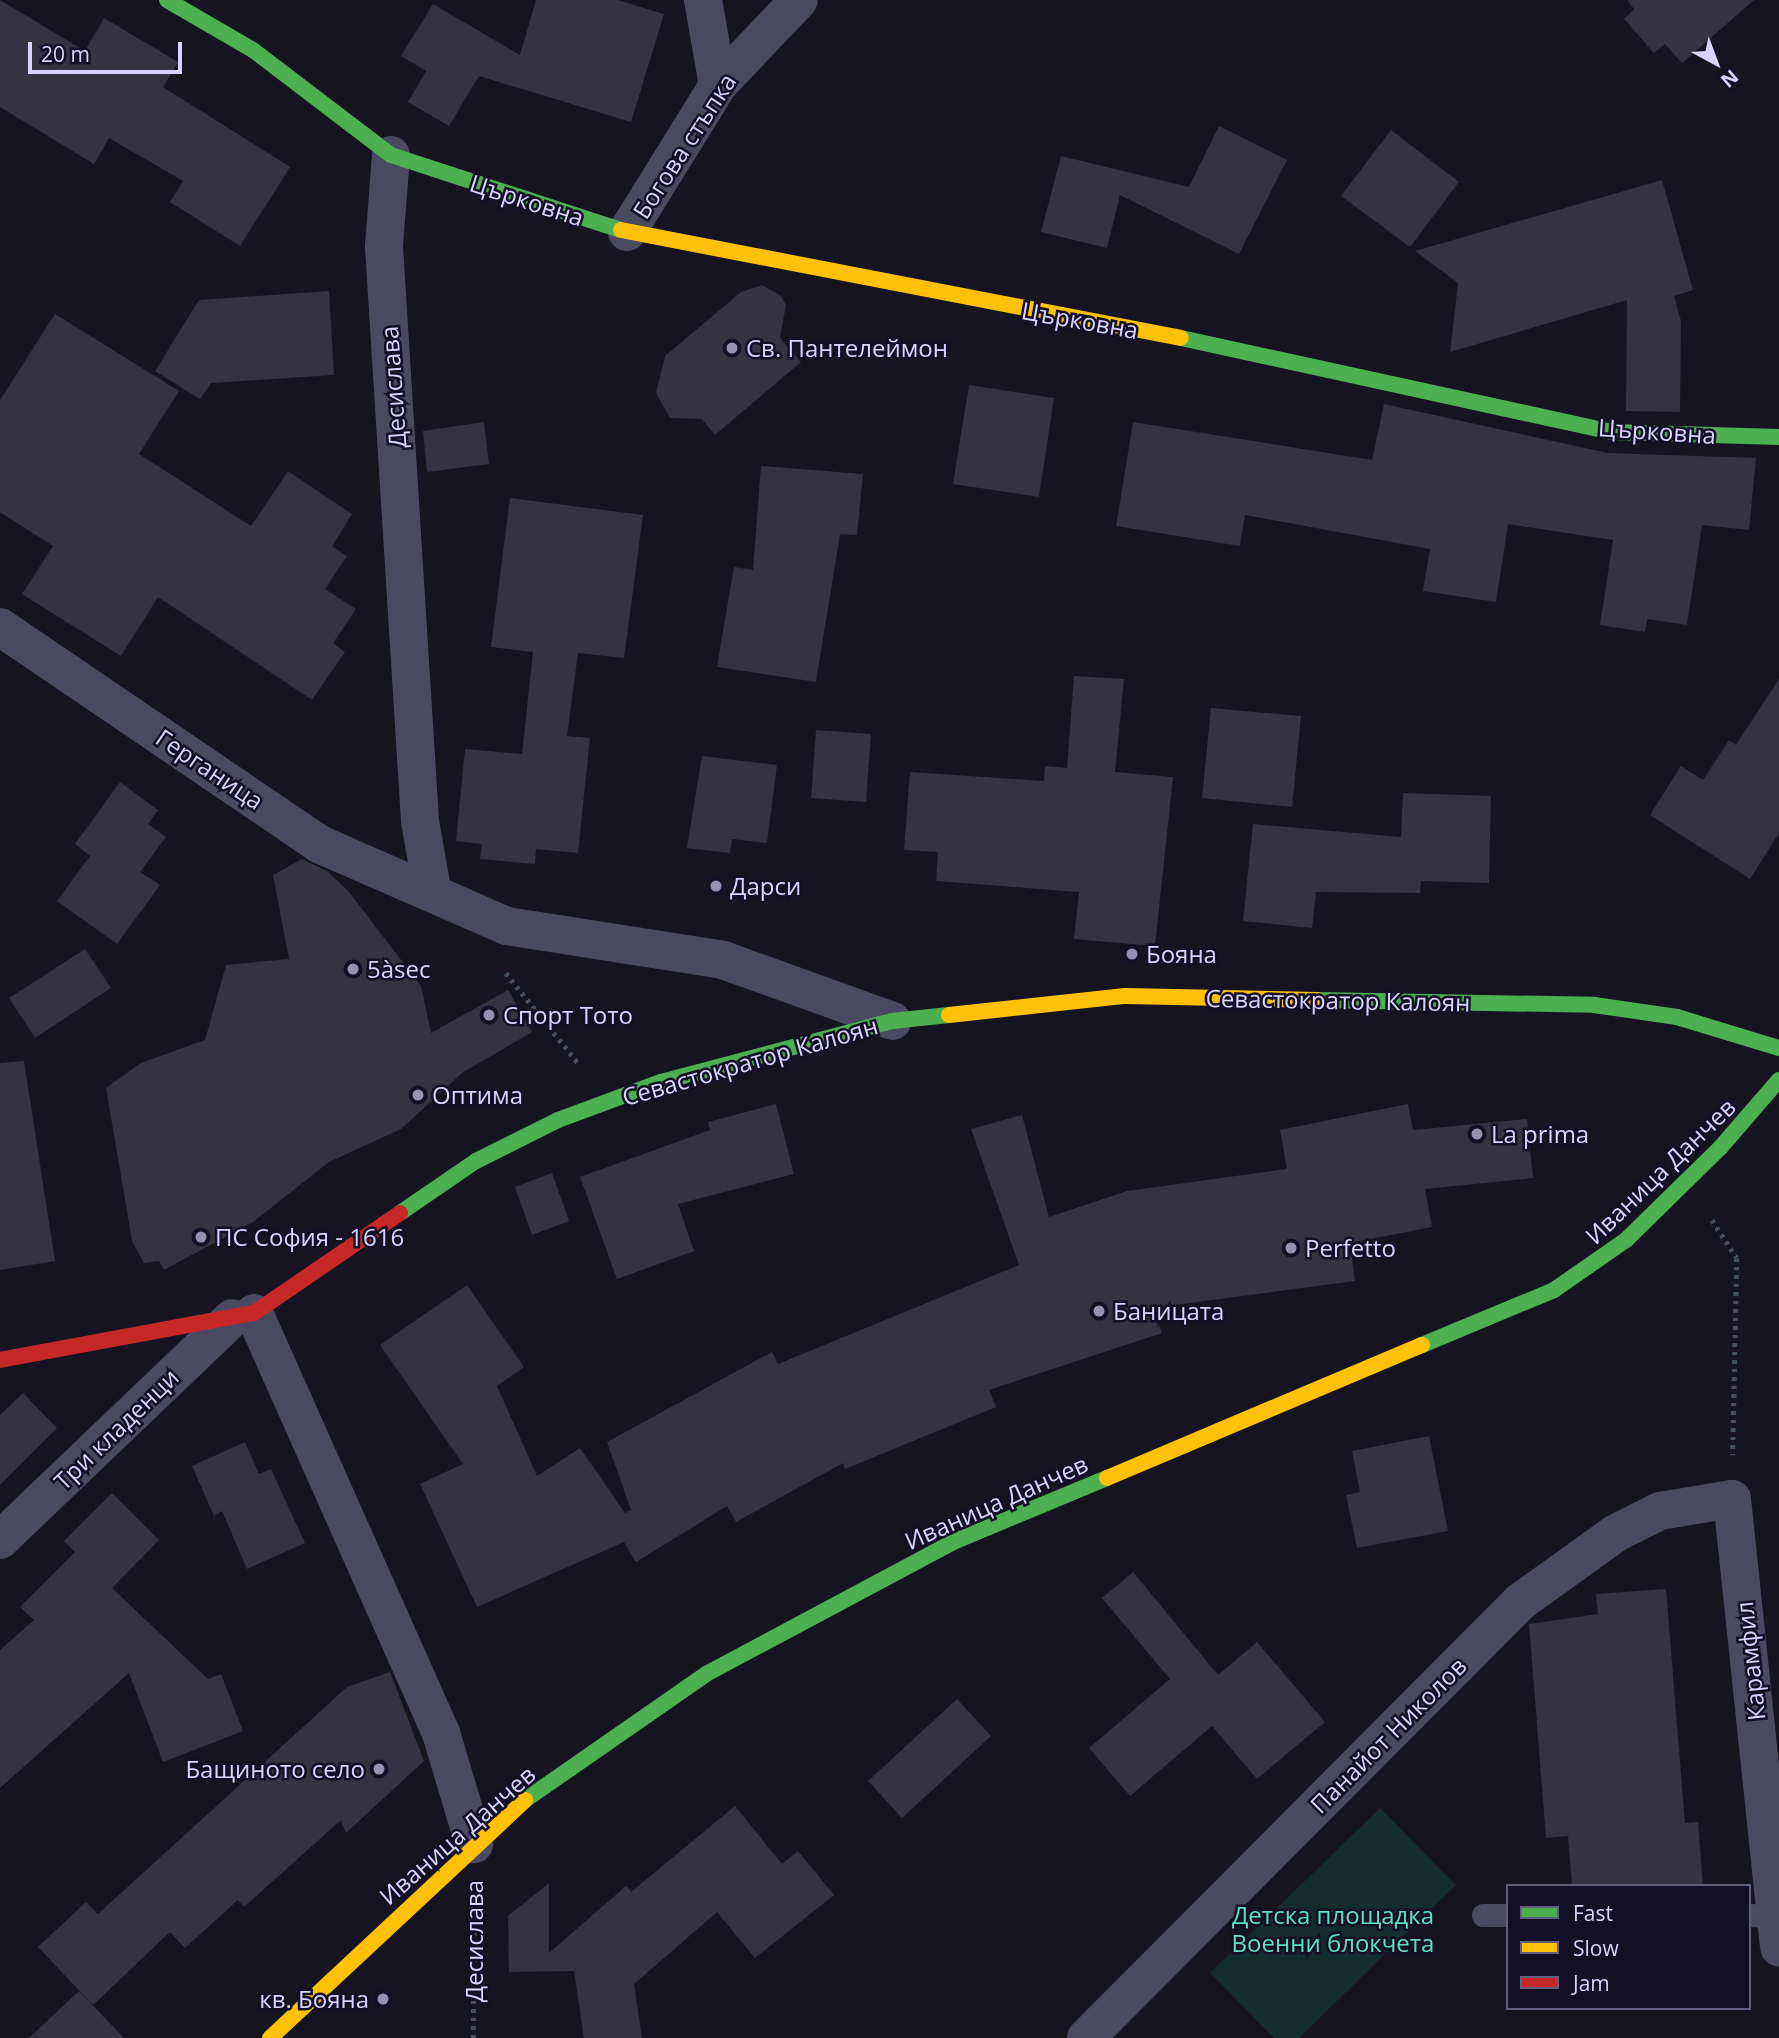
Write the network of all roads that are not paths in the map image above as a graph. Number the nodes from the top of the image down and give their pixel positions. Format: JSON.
{"nodes":[{"id":1,"x":167,"y":0,"type":"edge"},
{"id":2,"x":703,"y":0,"type":"edge"},
{"id":3,"x":799,"y":0,"type":"edge"},
{"id":4,"x":719,"y":85,"type":"junction"},
{"id":5,"x":391,"y":155,"type":"junction"},
{"id":6,"x":627,"y":232,"type":"junction"},
{"id":7,"x":1779,"y":437,"type":"edge"},
{"id":8,"x":0,"y":627,"type":"edge"},
{"id":9,"x":432,"y":890,"type":"junction"},
{"id":10,"x":892,"y":1021,"type":"junction"},
{"id":11,"x":1779,"y":1048,"type":"edge"},
{"id":12,"x":1779,"y":1080,"type":"edge"},
{"id":13,"x":243,"y":1315,"type":"junction"},
{"id":14,"x":0,"y":1360,"type":"edge"},
{"id":15,"x":1732,"y":1499,"type":"joint"},
{"id":16,"x":0,"y":1540,"type":"edge"},
{"id":17,"x":474,"y":1844,"type":"junction"},
{"id":18,"x":1483,"y":1916,"type":"dead end"},
{"id":19,"x":1506,"y":1916,"type":"edge"},
{"id":20,"x":1768,"y":1926,"type":"edge"},
{"id":21,"x":270,"y":2038,"type":"edge"},
{"id":22,"x":1086,"y":2038,"type":"edge"}],
"edges":[{"from":1,"to":5,"type":"main road"},
{"from":2,"to":4,"type":"street"},
{"from":3,"to":4,"type":"street","name":"Богова стъпка"},
{"from":4,"to":6,"type":"street","name":"Богова стъпка"},
{"from":5,"to":6,"type":"main road","name":"Църковна"},
{"from":5,"to":9,"type":"street","name":"Десислава"},
{"from":6,"to":7,"type":"main road","name":"Църковна"},
{"from":8,"to":9,"type":"street","name":"Герганица"},
{"from":9,"to":10,"type":"street","name":"Севастократор Калоян"},
{"from":10,"to":11,"type":"main road","name":"Севастократор Калоян"},
{"from":10,"to":13,"type":"main road","name":"Севастократор Калоян"},
{"from":12,"to":17,"type":"main road","name":"Иваница Данчев"},
{"from":13,"to":14,"type":"main road","name":"Севастократор Калоян"},
{"from":13,"to":16,"type":"street","name":"Три кладенци"},
{"from":13,"to":17,"type":"street"},
{"from":15,"to":20,"type":"street","name":"Карамфил"},
{"from":15,"to":22,"type":"street","name":"Панайот Николов"},
{"from":17,"to":21,"type":"main road","name":"Иваница Данчев"},
{"from":18,"to":19,"type":"lane"}]}
